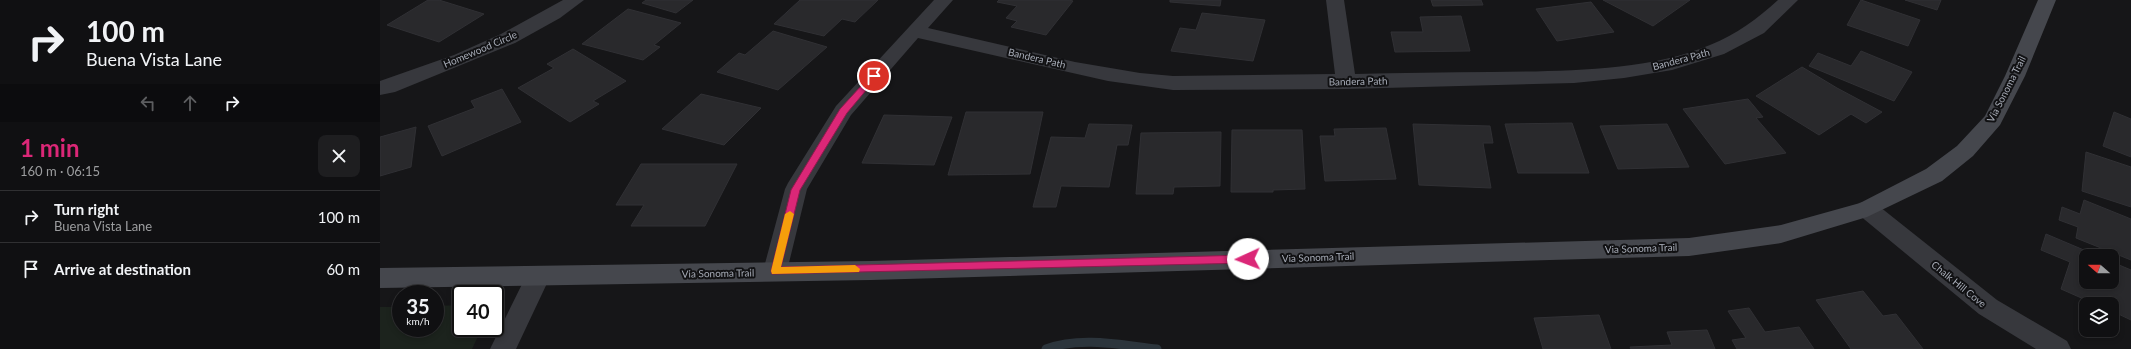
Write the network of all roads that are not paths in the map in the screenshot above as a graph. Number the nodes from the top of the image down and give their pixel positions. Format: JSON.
{"nodes":[{"id":1,"x":576,"y":0,"type":"edge"},
{"id":2,"x":944,"y":0,"type":"edge"},
{"id":3,"x":1335,"y":0,"type":"edge"},
{"id":4,"x":1789,"y":0,"type":"edge"},
{"id":5,"x":2047,"y":0,"type":"edge"},
{"id":6,"x":914,"y":31,"type":"junction"},
{"id":7,"x":1346,"y":82,"type":"junction"},
{"id":8,"x":380,"y":88,"type":"edge"},
{"id":9,"x":1867,"y":209,"type":"junction"},
{"id":10,"x":776,"y":271,"type":"junction"},
{"id":11,"x":538,"y":277,"type":"junction"},
{"id":12,"x":380,"y":278,"type":"edge"},
{"id":13,"x":503,"y":349,"type":"edge"},
{"id":14,"x":2058,"y":349,"type":"edge"}],
"edges":[{"from":1,"to":8,"type":"street","name":"Homewood Circle"},
{"from":2,"to":6,"type":"street"},
{"from":3,"to":7,"type":"street"},
{"from":4,"to":7,"type":"street","name":"Bandera Path"},
{"from":5,"to":9,"type":"street","name":"Via Sonoma Trail"},
{"from":6,"to":7,"type":"street","name":"Bandera Path"},
{"from":6,"to":10,"type":"street"},
{"from":9,"to":10,"type":"street","name":"Via Sonoma Trail"},
{"from":9,"to":14,"type":"street","name":"Chalk Hill Cove"},
{"from":10,"to":11,"type":"street","name":"Via Sonoma Trail"},
{"from":11,"to":12,"type":"street","name":"Via Sonoma Trail"},
{"from":11,"to":13,"type":"street"}]}
